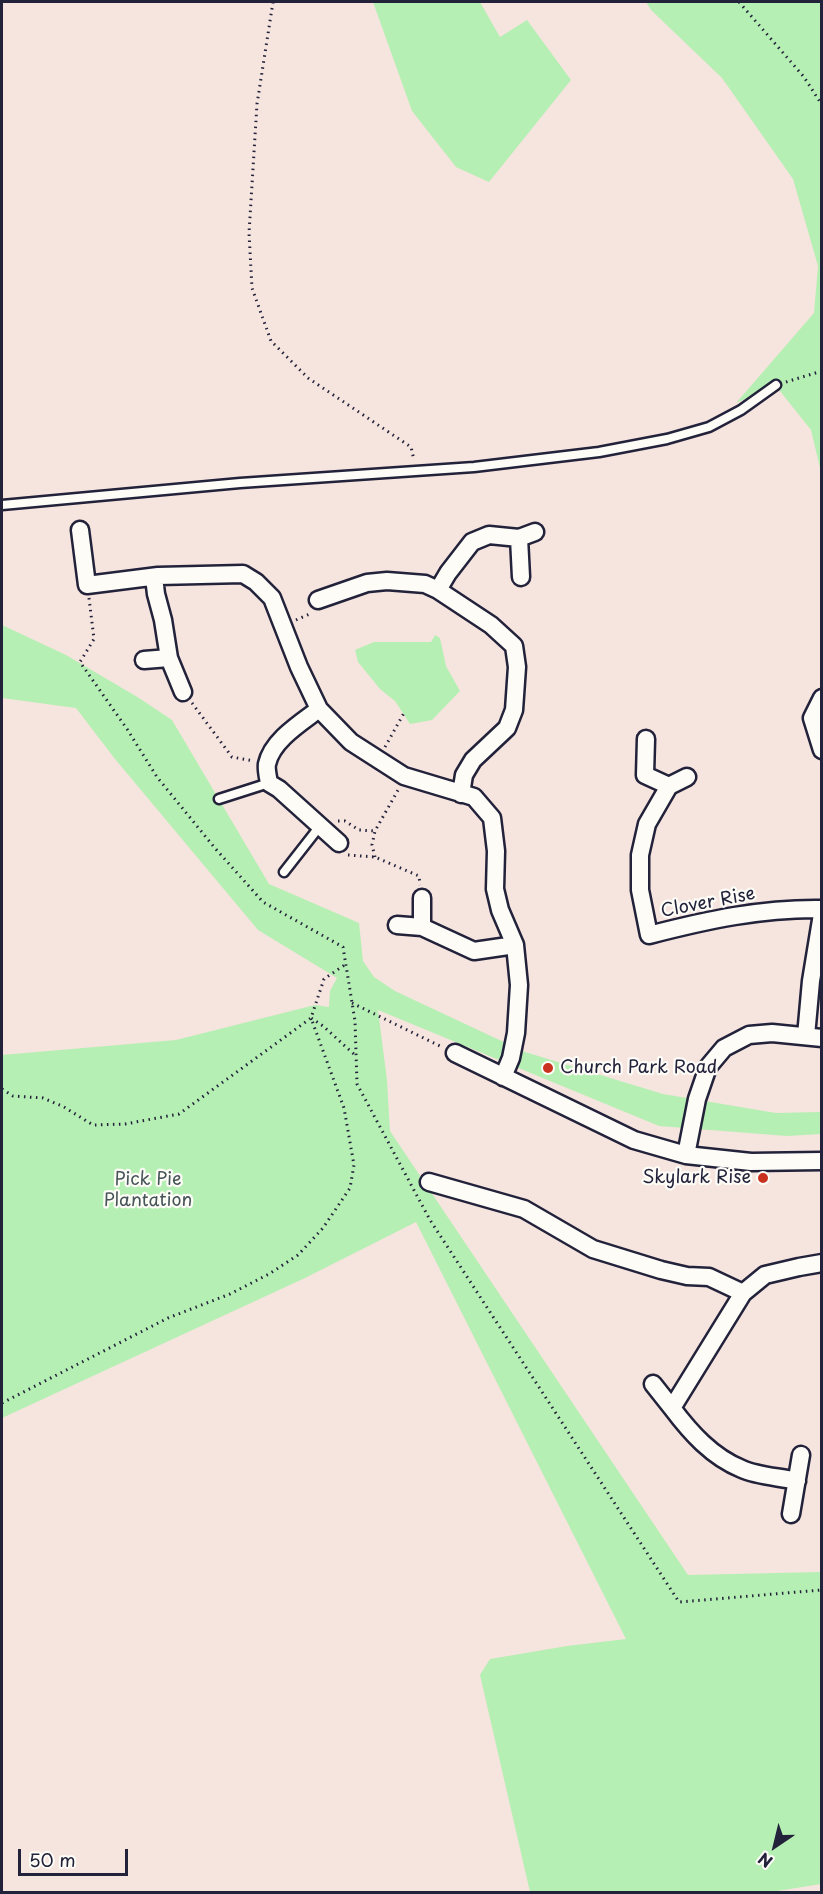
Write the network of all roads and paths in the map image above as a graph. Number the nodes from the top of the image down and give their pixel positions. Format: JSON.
{"nodes":[{"id":1,"x":273,"y":2,"type":"edge"},
{"id":2,"x":739,"y":2,"type":"edge"},
{"id":3,"x":822,"y":105,"type":"edge"},
{"id":4,"x":822,"y":371,"type":"edge"},
{"id":5,"x":776,"y":386,"type":"joint"},
{"id":6,"x":416,"y":470,"type":"junction"},
{"id":7,"x":2,"y":505,"type":"edge"},
{"id":8,"x":80,"y":530,"type":"dead end"},
{"id":9,"x":535,"y":532,"type":"dead end"},
{"id":10,"x":519,"y":538,"type":"junction"},
{"id":11,"x":154,"y":577,"type":"junction"},
{"id":12,"x":521,"y":577,"type":"dead end"},
{"id":13,"x":87,"y":585,"type":"junction"},
{"id":14,"x":438,"y":590,"type":"junction"},
{"id":15,"x":318,"y":600,"type":"joint"},
{"id":16,"x":283,"y":626,"type":"junction"},
{"id":17,"x":170,"y":658,"type":"junction"},
{"id":18,"x":144,"y":660,"type":"dead end"},
{"id":19,"x":183,"y":692,"type":"joint"},
{"id":20,"x":822,"y":698,"type":"edge"},
{"id":21,"x":319,"y":709,"type":"junction"},
{"id":22,"x":404,"y":713,"type":"dead end"},
{"id":23,"x":646,"y":739,"type":"dead end"},
{"id":24,"x":822,"y":750,"type":"edge"},
{"id":25,"x":378,"y":759,"type":"junction"},
{"id":26,"x":267,"y":764,"type":"junction"},
{"id":27,"x":404,"y":776,"type":"junction"},
{"id":28,"x":687,"y":777,"type":"dead end"},
{"id":29,"x":268,"y":783,"type":"junction"},
{"id":30,"x":669,"y":786,"type":"junction"},
{"id":31,"x":461,"y":794,"type":"junction"},
{"id":32,"x":219,"y":799,"type":"dead end"},
{"id":33,"x":320,"y":826,"type":"junction"},
{"id":34,"x":375,"y":831,"type":"junction"},
{"id":35,"x":339,"y":843,"type":"joint"},
{"id":36,"x":375,"y":857,"type":"junction"},
{"id":37,"x":284,"y":872,"type":"dead end"},
{"id":38,"x":422,"y":898,"type":"joint"},
{"id":39,"x":822,"y":909,"type":"edge"},
{"id":40,"x":822,"y":914,"type":"edge"},
{"id":41,"x":397,"y":925,"type":"dead end"},
{"id":42,"x":422,"y":927,"type":"junction"},
{"id":43,"x":515,"y":945,"type":"junction"},
{"id":44,"x":346,"y":964,"type":"junction"},
{"id":45,"x":352,"y":1003,"type":"junction"},
{"id":46,"x":311,"y":1018,"type":"junction"},
{"id":47,"x":814,"y":1037,"type":"edge"},
{"id":48,"x":455,"y":1053,"type":"joint"},
{"id":49,"x":356,"y":1057,"type":"junction"},
{"id":50,"x":503,"y":1077,"type":"junction"},
{"id":51,"x":2,"y":1089,"type":"edge"},
{"id":52,"x":686,"y":1155,"type":"junction"},
{"id":53,"x":822,"y":1161,"type":"edge"},
{"id":54,"x":429,"y":1182,"type":"dead end"},
{"id":55,"x":822,"y":1263,"type":"edge"},
{"id":56,"x":743,"y":1293,"type":"junction"},
{"id":57,"x":653,"y":1384,"type":"dead end"},
{"id":58,"x":2,"y":1403,"type":"edge"},
{"id":59,"x":672,"y":1408,"type":"junction"},
{"id":60,"x":801,"y":1455,"type":"dead end"},
{"id":61,"x":797,"y":1481,"type":"junction"},
{"id":62,"x":791,"y":1514,"type":"dead end"},
{"id":63,"x":822,"y":1590,"type":"edge"}],
"edges":[{"from":1,"to":6,"type":"path"},
{"from":2,"to":3,"type":"path"},
{"from":4,"to":5,"type":"path"},
{"from":5,"to":6,"type":"lane"},
{"from":6,"to":7,"type":"lane"},
{"from":8,"to":13,"type":"street"},
{"from":9,"to":10,"type":"street"},
{"from":10,"to":12,"type":"street"},
{"from":10,"to":14,"type":"street"},
{"from":11,"to":13,"type":"street"},
{"from":11,"to":16,"type":"street"},
{"from":11,"to":17,"type":"street"},
{"from":13,"to":44,"type":"path"},
{"from":14,"to":15,"type":"street"},
{"from":14,"to":31,"type":"street"},
{"from":15,"to":16,"type":"path"},
{"from":16,"to":21,"type":"street"},
{"from":17,"to":18,"type":"street"},
{"from":17,"to":19,"type":"street"},
{"from":19,"to":26,"type":"path"},
{"from":20,"to":24,"type":"street"},
{"from":21,"to":25,"type":"street"},
{"from":21,"to":26,"type":"street"},
{"from":22,"to":25,"type":"path"},
{"from":23,"to":30,"type":"street"},
{"from":25,"to":27,"type":"street"},
{"from":26,"to":29,"type":"street"},
{"from":27,"to":31,"type":"street"},
{"from":27,"to":34,"type":"path"},
{"from":28,"to":30,"type":"street"},
{"from":29,"to":32,"type":"lane"},
{"from":29,"to":33,"type":"street"},
{"from":30,"to":39,"type":"street","name":"Clover Rise"},
{"from":31,"to":43,"type":"street"},
{"from":33,"to":34,"type":"path"},
{"from":33,"to":35,"type":"street"},
{"from":33,"to":37,"type":"lane"},
{"from":34,"to":36,"type":"path"},
{"from":35,"to":36,"type":"path"},
{"from":36,"to":38,"type":"path"},
{"from":38,"to":42,"type":"street"},
{"from":40,"to":47,"type":"street"},
{"from":41,"to":42,"type":"street"},
{"from":42,"to":43,"type":"street"},
{"from":43,"to":50,"type":"street"},
{"from":44,"to":45,"type":"path"},
{"from":44,"to":46,"type":"path"},
{"from":45,"to":48,"type":"path"},
{"from":45,"to":49,"type":"path"},
{"from":46,"to":49,"type":"path"},
{"from":46,"to":51,"type":"path"},
{"from":46,"to":58,"type":"path"},
{"from":47,"to":52,"type":"street"},
{"from":48,"to":50,"type":"street"},
{"from":49,"to":63,"type":"path"},
{"from":50,"to":52,"type":"street"},
{"from":52,"to":53,"type":"street"},
{"from":54,"to":56,"type":"street"},
{"from":55,"to":56,"type":"street"},
{"from":56,"to":59,"type":"street"},
{"from":57,"to":59,"type":"street"},
{"from":59,"to":61,"type":"street"},
{"from":60,"to":61,"type":"street"},
{"from":61,"to":62,"type":"street"}]}
